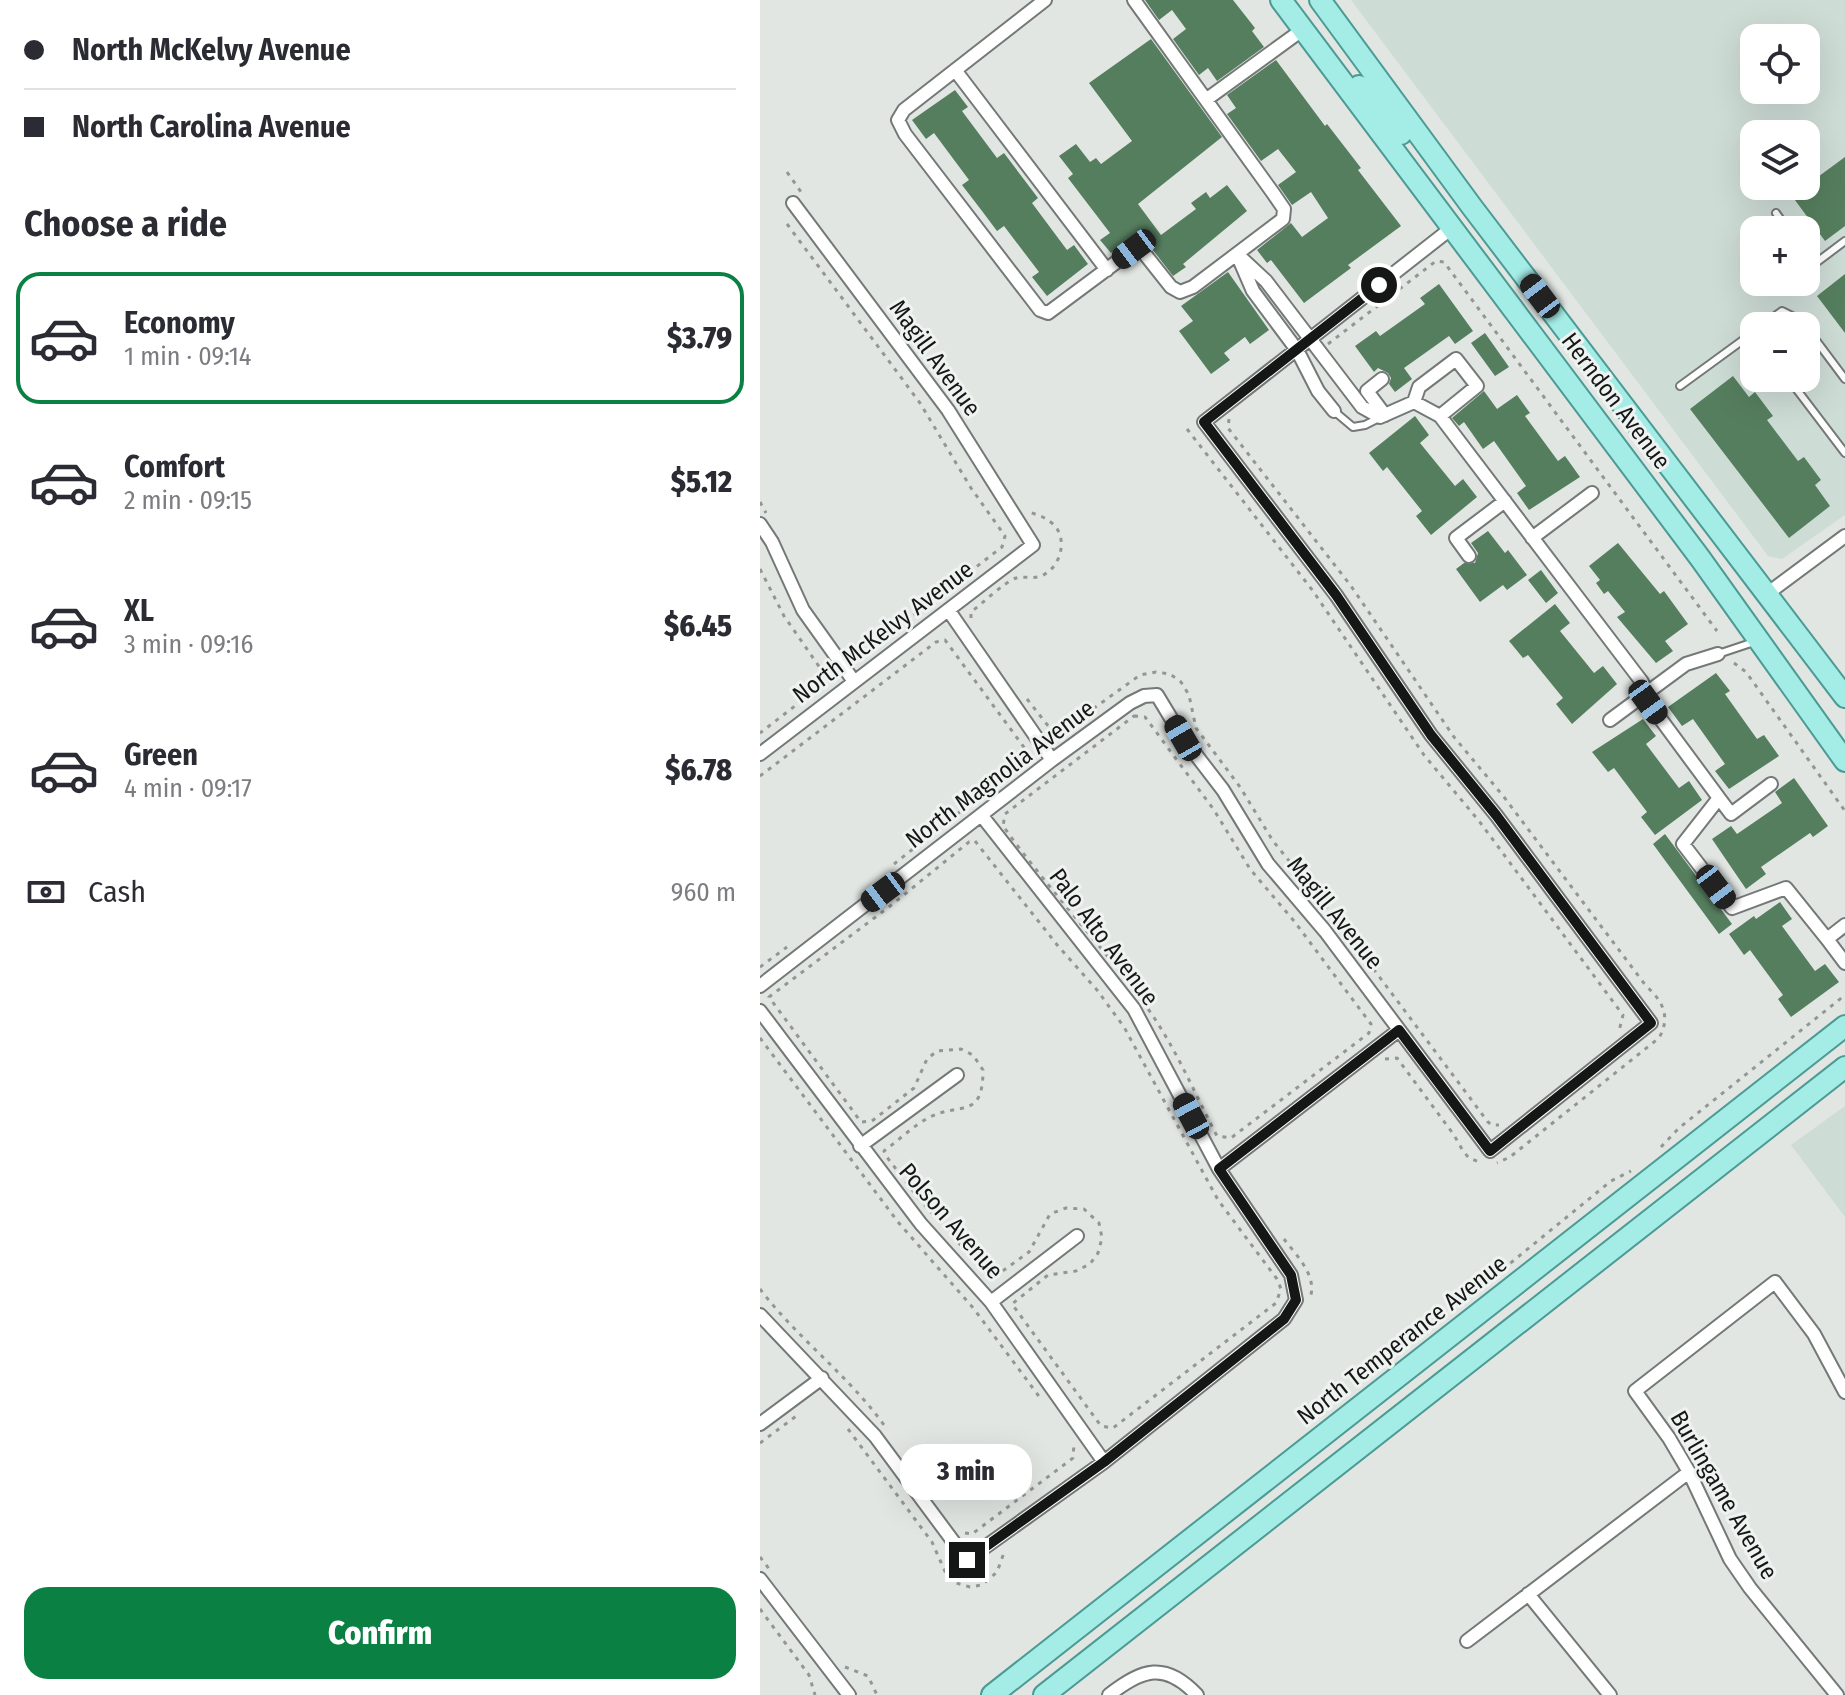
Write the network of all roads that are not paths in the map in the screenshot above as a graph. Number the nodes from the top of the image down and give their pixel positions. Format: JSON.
{"nodes":[{"id":1,"x":1045,"y":0,"type":"edge"},
{"id":2,"x":1134,"y":0,"type":"edge"},
{"id":3,"x":1281,"y":0,"type":"edge"},
{"id":4,"x":1320,"y":0,"type":"edge"},
{"id":5,"x":1302,"y":30,"type":"junction"},
{"id":6,"x":955,"y":70,"type":"junction"},
{"id":7,"x":1207,"y":99,"type":"junction"},
{"id":8,"x":799,"y":200,"type":"road end"},
{"id":9,"x":1472,"y":207,"type":"junction"},
{"id":10,"x":1776,"y":213,"type":"dead end"},
{"id":11,"x":1778,"y":216,"type":"edge"},
{"id":12,"x":1453,"y":227,"type":"junction"},
{"id":13,"x":1845,"y":241,"type":"edge"},
{"id":14,"x":1237,"y":254,"type":"junction"},
{"id":15,"x":1820,"y":260,"type":"edge"},
{"id":16,"x":1107,"y":270,"type":"junction"},
{"id":17,"x":1310,"y":339,"type":"junction"},
{"id":18,"x":1740,"y":342,"type":"edge"},
{"id":19,"x":1820,"y":346,"type":"edge"},
{"id":20,"x":1297,"y":350,"type":"junction"},
{"id":21,"x":1382,"y":379,"type":"dead end"},
{"id":22,"x":1845,"y":379,"type":"edge"},
{"id":23,"x":1608,"y":386,"type":"junction"},
{"id":24,"x":1680,"y":386,"type":"dead end"},
{"id":25,"x":1799,"y":392,"type":"edge"},
{"id":26,"x":1414,"y":402,"type":"junction"},
{"id":27,"x":1334,"y":411,"type":"joint"},
{"id":28,"x":1382,"y":416,"type":"junction"},
{"id":29,"x":1440,"y":416,"type":"junction"},
{"id":30,"x":1845,"y":453,"type":"edge"},
{"id":31,"x":1592,"y":493,"type":"dead end"},
{"id":32,"x":1505,"y":501,"type":"junction"},
{"id":33,"x":760,"y":524,"type":"edge"},
{"id":34,"x":1845,"y":536,"type":"edge"},
{"id":35,"x":1532,"y":538,"type":"junction"},
{"id":36,"x":1033,"y":545,"type":"joint"},
{"id":37,"x":1469,"y":556,"type":"dead end"},
{"id":38,"x":1767,"y":594,"type":"junction"},
{"id":39,"x":949,"y":611,"type":"junction"},
{"id":40,"x":1759,"y":641,"type":"junction"},
{"id":41,"x":1718,"y":654,"type":"joint"},
{"id":42,"x":853,"y":680,"type":"junction"},
{"id":43,"x":1645,"y":694,"type":"junction"},
{"id":44,"x":1157,"y":695,"type":"joint"},
{"id":45,"x":1845,"y":697,"type":"edge"},
{"id":46,"x":1610,"y":720,"type":"dead end"},
{"id":47,"x":760,"y":754,"type":"edge"},
{"id":48,"x":1052,"y":760,"type":"junction"},
{"id":49,"x":1845,"y":761,"type":"edge"},
{"id":50,"x":1771,"y":784,"type":"dead end"},
{"id":51,"x":1719,"y":798,"type":"junction"},
{"id":52,"x":982,"y":816,"type":"junction"},
{"id":53,"x":1845,"y":925,"type":"edge"},
{"id":54,"x":1827,"y":939,"type":"junction"},
{"id":55,"x":1845,"y":963,"type":"edge"},
{"id":56,"x":760,"y":986,"type":"edge"},
{"id":57,"x":760,"y":1011,"type":"edge"},
{"id":58,"x":1845,"y":1026,"type":"edge"},
{"id":59,"x":1399,"y":1030,"type":"junction"},
{"id":60,"x":1845,"y":1067,"type":"edge"},
{"id":61,"x":957,"y":1075,"type":"dead end"},
{"id":62,"x":860,"y":1146,"type":"junction"},
{"id":63,"x":1219,"y":1169,"type":"junction"},
{"id":64,"x":1077,"y":1236,"type":"dead end"},
{"id":65,"x":991,"y":1302,"type":"junction"},
{"id":66,"x":760,"y":1315,"type":"edge"},
{"id":67,"x":822,"y":1378,"type":"junction"},
{"id":68,"x":1845,"y":1392,"type":"edge"},
{"id":69,"x":760,"y":1424,"type":"edge"},
{"id":70,"x":1104,"y":1462,"type":"junction"},
{"id":71,"x":1689,"y":1472,"type":"junction"},
{"id":72,"x":760,"y":1579,"type":"edge"},
{"id":73,"x":1528,"y":1594,"type":"junction"},
{"id":74,"x":1467,"y":1641,"type":"dead end"},
{"id":75,"x":849,"y":1695,"type":"edge"},
{"id":76,"x":992,"y":1695,"type":"edge"},
{"id":77,"x":1044,"y":1695,"type":"edge"},
{"id":78,"x":1109,"y":1695,"type":"edge"},
{"id":79,"x":1197,"y":1695,"type":"edge"},
{"id":80,"x":1610,"y":1695,"type":"edge"},
{"id":81,"x":1837,"y":1695,"type":"edge"}],
"edges":[{"from":1,"to":6,"type":"street"},
{"from":2,"to":7,"type":"street"},
{"from":3,"to":5,"type":"main road","name":"Herndon Avenue"},
{"from":4,"to":9,"type":"main road","name":"Herndon Avenue"},
{"from":5,"to":7,"type":"street"},
{"from":5,"to":9,"type":"main road"},
{"from":5,"to":12,"type":"main road","name":"Herndon Avenue"},
{"from":6,"to":16,"type":"street"},
{"from":6,"to":16,"type":"street"},
{"from":7,"to":14,"type":"street"},
{"from":8,"to":36,"type":"street","name":"Magill Avenue"},
{"from":9,"to":23,"type":"main road","name":"Herndon Avenue"},
{"from":10,"to":11,"type":"lane"},
{"from":12,"to":17,"type":"street"},
{"from":12,"to":23,"type":"main road"},
{"from":12,"to":40,"type":"main road","name":"Herndon Avenue"},
{"from":13,"to":15,"type":"lane"},
{"from":14,"to":16,"type":"street"},
{"from":14,"to":17,"type":"street"},
{"from":14,"to":20,"type":"street"},
{"from":17,"to":20,"type":"street"},
{"from":17,"to":28,"type":"street"},
{"from":18,"to":24,"type":"lane"},
{"from":19,"to":22,"type":"lane"},
{"from":20,"to":27,"type":"street"},
{"from":20,"to":59,"type":"street","name":"Magill Avenue"},
{"from":21,"to":28,"type":"street"},
{"from":23,"to":38,"type":"main road","name":"Herndon Avenue"},
{"from":25,"to":30,"type":"lane"},
{"from":26,"to":28,"type":"street"},
{"from":26,"to":29,"type":"street"},
{"from":26,"to":29,"type":"street"},
{"from":27,"to":28,"type":"lane"},
{"from":29,"to":32,"type":"street"},
{"from":31,"to":35,"type":"street"},
{"from":32,"to":35,"type":"street"},
{"from":32,"to":37,"type":"street"},
{"from":33,"to":42,"type":"street"},
{"from":34,"to":38,"type":"street"},
{"from":35,"to":43,"type":"street"},
{"from":36,"to":39,"type":"street","name":"North McKelvy Avenue"},
{"from":38,"to":45,"type":"main road","name":"Herndon Avenue"},
{"from":39,"to":42,"type":"street","name":"North McKelvy Avenue"},
{"from":39,"to":48,"type":"street"},
{"from":40,"to":41,"type":"lane"},
{"from":40,"to":49,"type":"main road","name":"Herndon Avenue"},
{"from":41,"to":43,"type":"street"},
{"from":42,"to":47,"type":"street","name":"North McKelvy Avenue"},
{"from":43,"to":46,"type":"street"},
{"from":43,"to":51,"type":"street"},
{"from":44,"to":48,"type":"street","name":"North Magnolia Avenue"},
{"from":44,"to":59,"type":"street","name":"Magill Avenue"},
{"from":48,"to":52,"type":"street","name":"North Magnolia Avenue"},
{"from":50,"to":51,"type":"street"},
{"from":51,"to":54,"type":"street"},
{"from":52,"to":56,"type":"street","name":"North Magnolia Avenue"},
{"from":52,"to":63,"type":"street","name":"Palo Alto Avenue"},
{"from":53,"to":54,"type":"street"},
{"from":54,"to":55,"type":"street"},
{"from":57,"to":62,"type":"street","name":"Polson Avenue"},
{"from":58,"to":76,"type":"main road","name":"North Temperance Avenue"},
{"from":59,"to":63,"type":"street"},
{"from":60,"to":77,"type":"main road"},
{"from":61,"to":62,"type":"street"},
{"from":62,"to":65,"type":"street","name":"Polson Avenue"},
{"from":63,"to":70,"type":"street","name":"Palo Alto Avenue"},
{"from":64,"to":65,"type":"street"},
{"from":65,"to":70,"type":"street","name":"Polson Avenue"},
{"from":66,"to":67,"type":"street"},
{"from":67,"to":69,"type":"street"},
{"from":67,"to":70,"type":"street"},
{"from":68,"to":71,"type":"street","name":"Burlingame Avenue"},
{"from":71,"to":73,"type":"street"},
{"from":71,"to":81,"type":"street","name":"Burlingame Avenue"},
{"from":72,"to":75,"type":"street"},
{"from":73,"to":74,"type":"street"},
{"from":73,"to":80,"type":"street"},
{"from":78,"to":79,"type":"street"}]}
